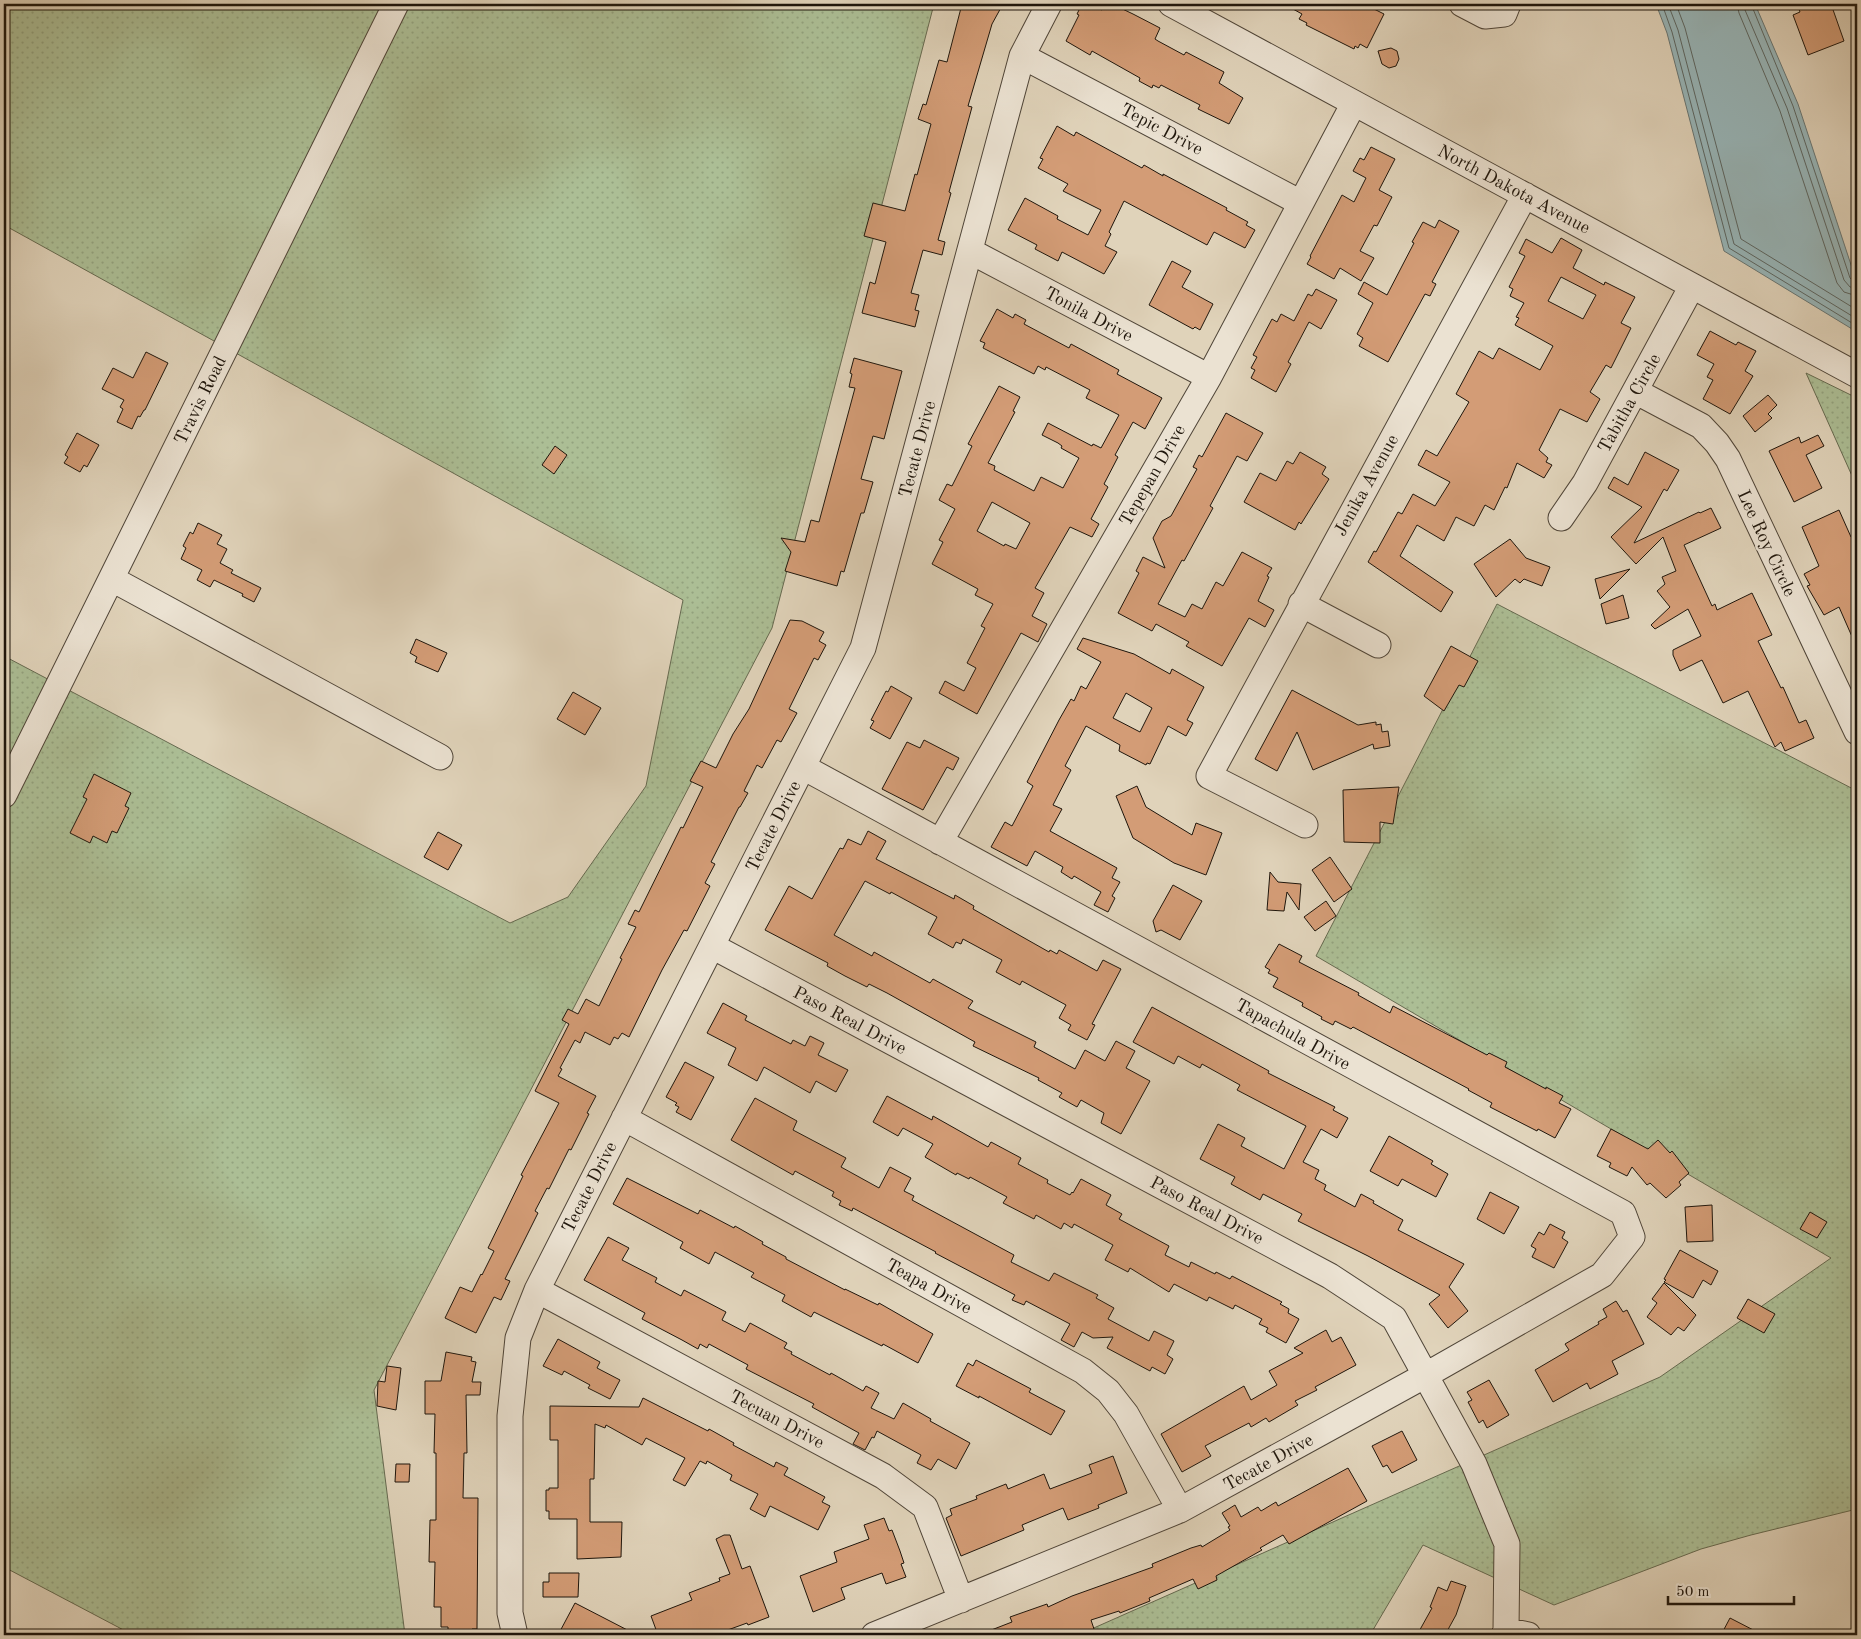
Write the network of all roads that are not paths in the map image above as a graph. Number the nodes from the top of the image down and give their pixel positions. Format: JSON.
{"nodes":[{"id":1,"x":396,"y":4,"type":"edge"},
{"id":2,"x":1048,"y":4,"type":"edge"},
{"id":3,"x":1171,"y":4,"type":"edge"},
{"id":4,"x":1462,"y":4,"type":"edge"},
{"id":5,"x":1508,"y":4,"type":"edge"},
{"id":6,"x":1022,"y":56,"type":"junction"},
{"id":7,"x":1354,"y":103,"type":"junction"},
{"id":8,"x":1525,"y":195,"type":"junction"},
{"id":9,"x":1301,"y":203,"type":"junction"},
{"id":10,"x":970,"y":251,"type":"junction"},
{"id":11,"x":1692,"y":286,"type":"junction"},
{"id":12,"x":1857,"y":375,"type":"edge"},
{"id":13,"x":1209,"y":377,"type":"junction"},
{"id":14,"x":1635,"y":391,"type":"junction"},
{"id":15,"x":1561,"y":518,"type":"dead end"},
{"id":16,"x":112,"y":579,"type":"junction"},
{"id":17,"x":1301,"y":604,"type":"junction"},
{"id":18,"x":1378,"y":645,"type":"dead end"},
{"id":19,"x":1857,"y":732,"type":"edge"},
{"id":20,"x":440,"y":757,"type":"dead end"},
{"id":21,"x":803,"y":767,"type":"junction"},
{"id":22,"x":4,"y":795,"type":"edge"},
{"id":23,"x":1305,"y":825,"type":"dead end"},
{"id":24,"x":940,"y":842,"type":"junction"},
{"id":25,"x":712,"y":946,"type":"junction"},
{"id":26,"x":624,"y":1118,"type":"junction"},
{"id":27,"x":1632,"y":1237,"type":"joint"},
{"id":28,"x":537,"y":1290,"type":"junction"},
{"id":29,"x":1426,"y":1375,"type":"junction"},
{"id":30,"x":1180,"y":1510,"type":"junction"},
{"id":31,"x":961,"y":1600,"type":"junction"},
{"id":32,"x":1513,"y":1634,"type":"edge"},
{"id":33,"x":515,"y":1635,"type":"edge"},
{"id":34,"x":874,"y":1635,"type":"edge"}],
"edges":[{"from":1,"to":16,"type":"street","name":"Travis Road"},
{"from":2,"to":6,"type":"street","name":"Tecate Drive"},
{"from":3,"to":7,"type":"street","name":"North Dakota Avenue"},
{"from":4,"to":5,"type":"street"},
{"from":6,"to":9,"type":"street","name":"Tepic Drive"},
{"from":6,"to":10,"type":"street","name":"Tecate Drive"},
{"from":7,"to":8,"type":"street","name":"North Dakota Avenue"},
{"from":7,"to":9,"type":"street","name":"Tepepan Drive"},
{"from":8,"to":11,"type":"street","name":"North Dakota Avenue"},
{"from":8,"to":17,"type":"street","name":"Jenika Avenue"},
{"from":9,"to":13,"type":"street","name":"Tepepan Drive"},
{"from":10,"to":13,"type":"street","name":"Tonila Drive"},
{"from":10,"to":21,"type":"street","name":"Tecate Drive"},
{"from":11,"to":12,"type":"street","name":"North Dakota Avenue"},
{"from":11,"to":14,"type":"street","name":"Tabitha Circle"},
{"from":13,"to":24,"type":"street","name":"Tepepan Drive"},
{"from":14,"to":15,"type":"street","name":"Tabitha Circle"},
{"from":14,"to":19,"type":"street","name":"Lee Roy Circle"},
{"from":16,"to":20,"type":"street"},
{"from":16,"to":22,"type":"street","name":"Travis Road"},
{"from":17,"to":18,"type":"street"},
{"from":17,"to":23,"type":"street","name":"Jenika Avenue"},
{"from":21,"to":24,"type":"street","name":"Tapachula Drive"},
{"from":21,"to":25,"type":"street","name":"Tecate Drive"},
{"from":24,"to":27,"type":"street","name":"Tapachula Drive"},
{"from":25,"to":26,"type":"street","name":"Tecate Drive"},
{"from":25,"to":29,"type":"street","name":"Paso Real Drive"},
{"from":26,"to":28,"type":"street","name":"Tecate Drive"},
{"from":26,"to":30,"type":"street","name":"Teapa Drive"},
{"from":27,"to":29,"type":"street","name":"Tecate Drive"},
{"from":28,"to":31,"type":"street","name":"Tecuan Drive"},
{"from":28,"to":33,"type":"street","name":"Tecate Drive"},
{"from":29,"to":30,"type":"street","name":"Tecate Drive"},
{"from":29,"to":32,"type":"street","name":"Paso Real Drive"},
{"from":30,"to":31,"type":"street","name":"Tecate Drive"},
{"from":31,"to":34,"type":"street","name":"Tecate Drive"}]}
